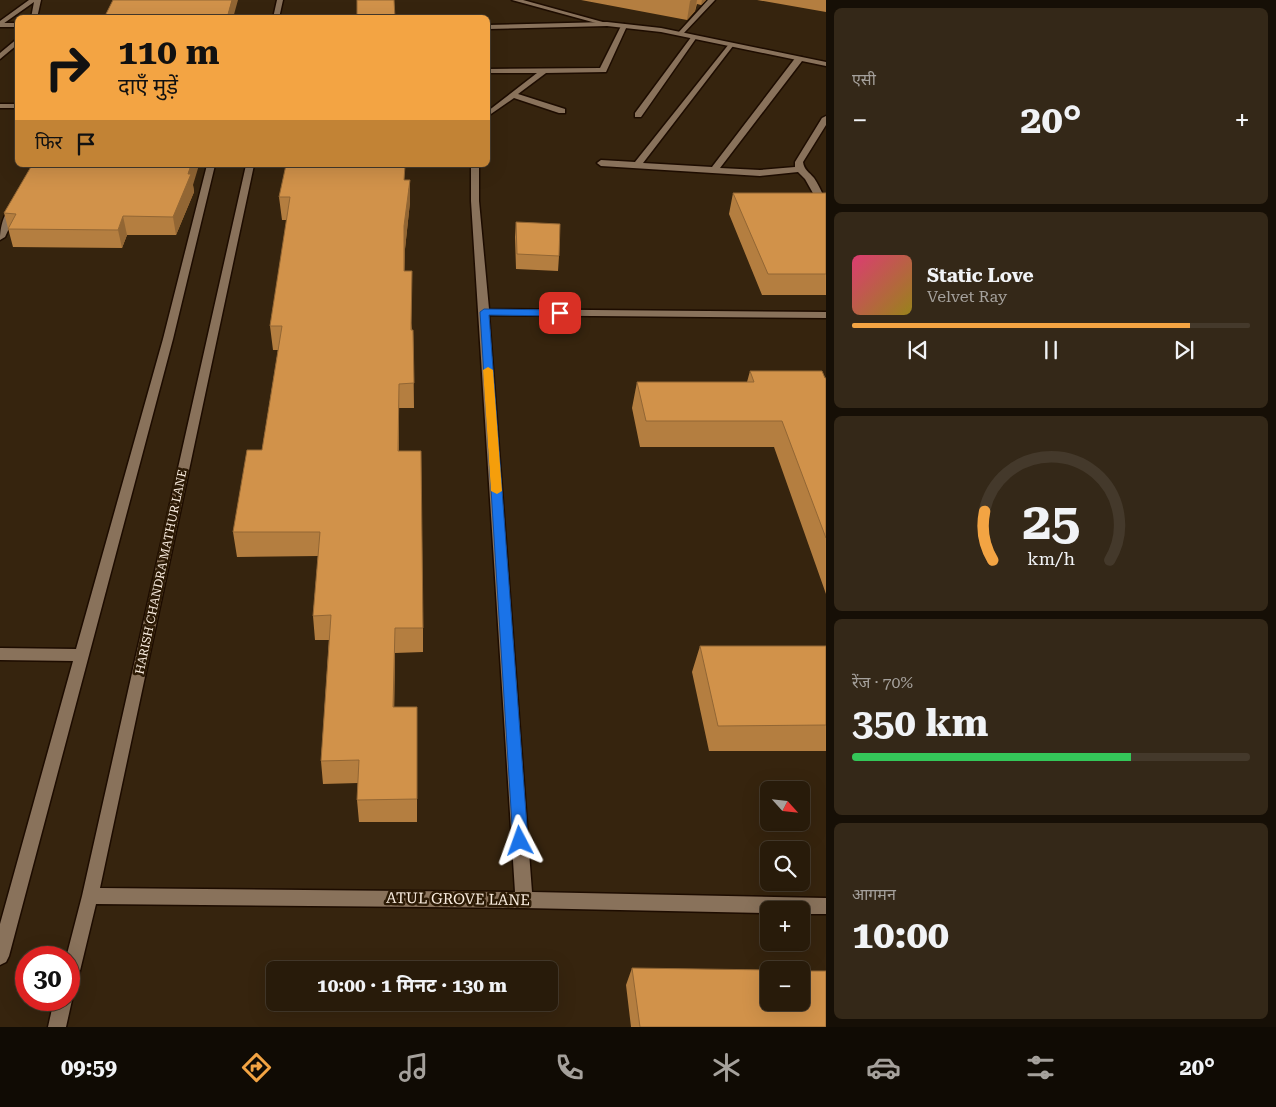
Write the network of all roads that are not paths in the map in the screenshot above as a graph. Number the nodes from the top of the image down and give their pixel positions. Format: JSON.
{"nodes":[{"id":1,"x":33,"y":0,"type":"edge"},
{"id":2,"x":38,"y":0,"type":"edge"},
{"id":3,"x":280,"y":0,"type":"edge"},
{"id":4,"x":515,"y":0,"type":"edge"},
{"id":5,"x":712,"y":0,"type":"edge"},
{"id":6,"x":696,"y":7,"type":"dead end"},
{"id":7,"x":704,"y":9,"type":"junction"},
{"id":8,"x":35,"y":15,"type":"edge"},
{"id":9,"x":277,"y":15,"type":"edge"},
{"id":10,"x":0,"y":24,"type":"edge"},
{"id":11,"x":607,"y":24,"type":"junction"},
{"id":12,"x":15,"y":25,"type":"edge"},
{"id":13,"x":624,"y":26,"type":"junction"},
{"id":14,"x":490,"y":27,"type":"edge"},
{"id":15,"x":680,"y":34,"type":"junction"},
{"id":16,"x":694,"y":37,"type":"junction"},
{"id":17,"x":15,"y":43,"type":"edge"},
{"id":18,"x":731,"y":45,"type":"junction"},
{"id":19,"x":0,"y":56,"type":"edge"},
{"id":20,"x":799,"y":59,"type":"junction"},
{"id":21,"x":826,"y":64,"type":"edge"},
{"id":22,"x":490,"y":71,"type":"edge"},
{"id":23,"x":544,"y":71,"type":"junction"},
{"id":24,"x":512,"y":95,"type":"junction"},
{"id":25,"x":0,"y":106,"type":"edge"},
{"id":26,"x":15,"y":106,"type":"edge"},
{"id":27,"x":562,"y":111,"type":"dead end"},
{"id":28,"x":490,"y":112,"type":"edge"},
{"id":29,"x":638,"y":115,"type":"dead end"},
{"id":30,"x":826,"y":118,"type":"edge"},
{"id":31,"x":601,"y":162,"type":"dead end"},
{"id":32,"x":637,"y":165,"type":"junction"},
{"id":33,"x":211,"y":167,"type":"edge"},
{"id":34,"x":250,"y":167,"type":"edge"},
{"id":35,"x":475,"y":167,"type":"edge"},
{"id":36,"x":800,"y":169,"type":"junction"},
{"id":37,"x":714,"y":170,"type":"junction"},
{"id":38,"x":21,"y":197,"type":"edge"},
{"id":39,"x":826,"y":208,"type":"edge"},
{"id":40,"x":0,"y":237,"type":"edge"},
{"id":41,"x":484,"y":312,"type":"junction"},
{"id":42,"x":826,"y":315,"type":"edge"},
{"id":43,"x":0,"y":654,"type":"edge"},
{"id":44,"x":82,"y":655,"type":"junction"},
{"id":45,"x":90,"y":896,"type":"junction"},
{"id":46,"x":524,"y":900,"type":"junction"},
{"id":47,"x":826,"y":906,"type":"edge"},
{"id":48,"x":77,"y":946,"type":"edge"},
{"id":49,"x":0,"y":956,"type":"edge"},
{"id":50,"x":61,"y":1011,"type":"edge"},
{"id":51,"x":57,"y":1027,"type":"edge"}],
"edges":[{"from":1,"to":10,"type":"street"},
{"from":2,"to":8,"type":"street"},
{"from":3,"to":9,"type":"street"},
{"from":4,"to":11,"type":"street"},
{"from":5,"to":7,"type":"street"},
{"from":6,"to":7,"type":"street"},
{"from":7,"to":15,"type":"street"},
{"from":10,"to":12,"type":"street"},
{"from":11,"to":13,"type":"street"},
{"from":11,"to":14,"type":"street"},
{"from":13,"to":15,"type":"street"},
{"from":13,"to":23,"type":"street"},
{"from":15,"to":16,"type":"street"},
{"from":16,"to":18,"type":"street"},
{"from":16,"to":29,"type":"street"},
{"from":17,"to":19,"type":"street"},
{"from":18,"to":20,"type":"street"},
{"from":18,"to":32,"type":"street"},
{"from":20,"to":21,"type":"street"},
{"from":20,"to":37,"type":"street"},
{"from":22,"to":23,"type":"street"},
{"from":23,"to":24,"type":"street"},
{"from":24,"to":27,"type":"street"},
{"from":24,"to":28,"type":"street"},
{"from":25,"to":26,"type":"street"},
{"from":30,"to":36,"type":"street"},
{"from":31,"to":32,"type":"street"},
{"from":32,"to":37,"type":"street"},
{"from":33,"to":44,"type":"street"},
{"from":34,"to":45,"type":"street","name":"HARISH CHANDRA MATHUR LANE"},
{"from":35,"to":41,"type":"street"},
{"from":36,"to":37,"type":"street"},
{"from":36,"to":39,"type":"street"},
{"from":38,"to":40,"type":"street"},
{"from":41,"to":42,"type":"street"},
{"from":41,"to":46,"type":"street"},
{"from":43,"to":44,"type":"street"},
{"from":44,"to":49,"type":"street"},
{"from":45,"to":46,"type":"street","name":"ATUL GROVE LANE"},
{"from":45,"to":48,"type":"street","name":"HARISH CHANDRA MATHUR LANE"},
{"from":46,"to":47,"type":"street","name":"ATUL GROVE LANE"},
{"from":50,"to":51,"type":"street"}]}
